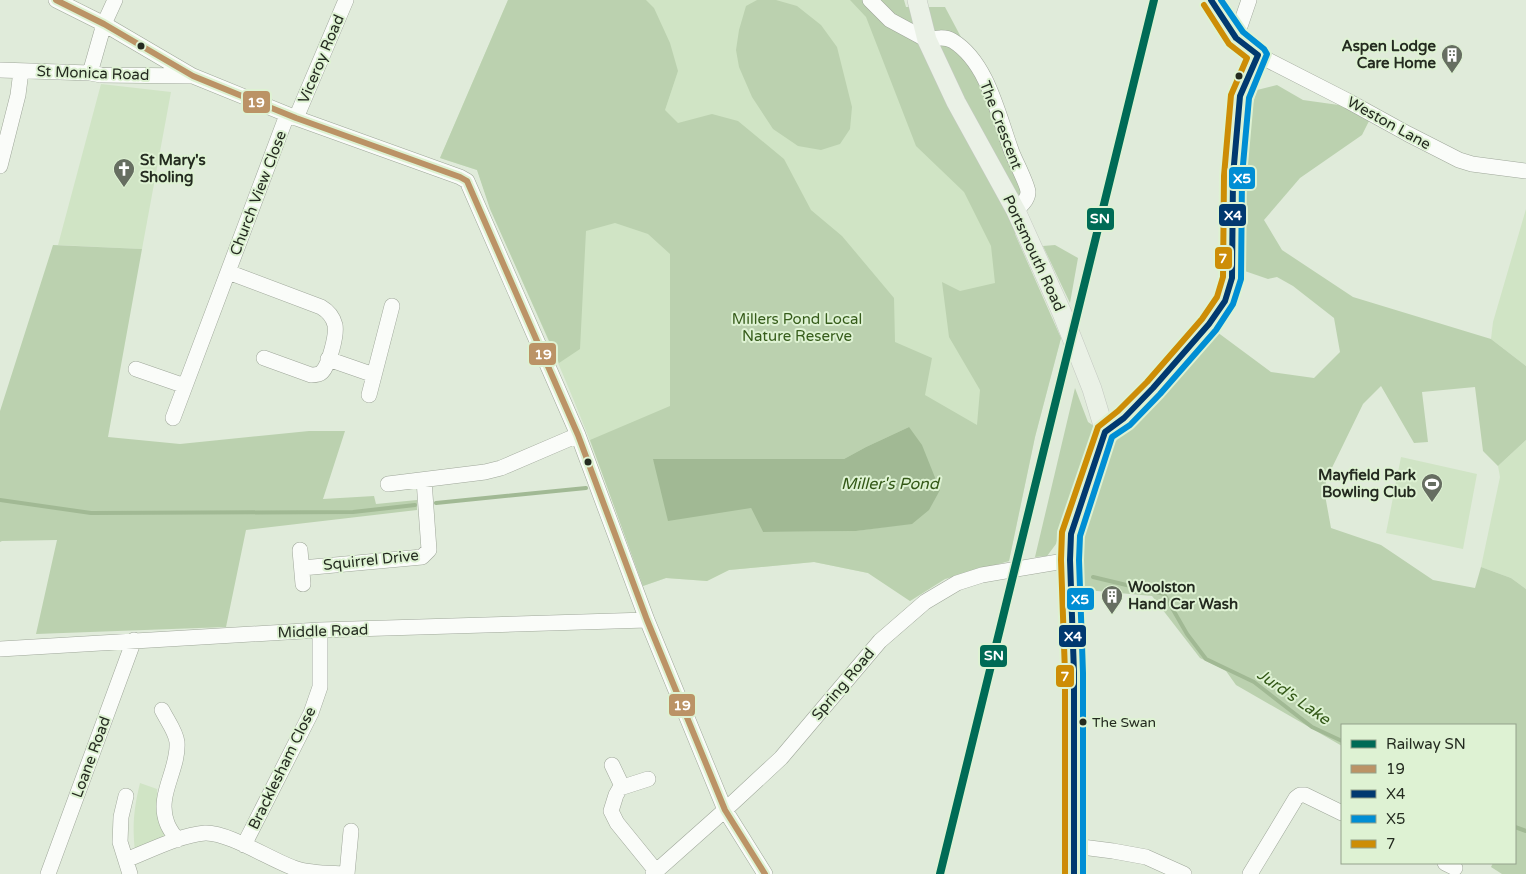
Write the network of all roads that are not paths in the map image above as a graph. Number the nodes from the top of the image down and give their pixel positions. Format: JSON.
{"nodes":[{"id":1,"x":56,"y":0,"type":"edge"},
{"id":2,"x":115,"y":0,"type":"edge"},
{"id":3,"x":346,"y":0,"type":"edge"},
{"id":4,"x":870,"y":0,"type":"edge"},
{"id":5,"x":916,"y":0,"type":"edge"},
{"id":6,"x":1211,"y":0,"type":"edge"},
{"id":7,"x":1249,"y":0,"type":"edge"},
{"id":8,"x":104,"y":24,"type":"junction"},
{"id":9,"x":1236,"y":38,"type":"junction"},
{"id":10,"x":927,"y":40,"type":"junction"},
{"id":11,"x":1258,"y":54,"type":"junction"},
{"id":12,"x":0,"y":70,"type":"edge"},
{"id":13,"x":20,"y":71,"type":"junction"},
{"id":14,"x":90,"y":73,"type":"junction"},
{"id":15,"x":193,"y":76,"type":"junction"},
{"id":16,"x":292,"y":116,"type":"junction"},
{"id":17,"x":0,"y":166,"type":"edge"},
{"id":18,"x":1526,"y":171,"type":"edge"},
{"id":19,"x":1016,"y":211,"type":"junction"},
{"id":20,"x":228,"y":272,"type":"junction"},
{"id":21,"x":392,"y":306,"type":"dead end"},
{"id":22,"x":264,"y":358,"type":"dead end"},
{"id":23,"x":328,"y":359,"type":"junction"},
{"id":24,"x":136,"y":369,"type":"dead end"},
{"id":25,"x":374,"y":376,"type":"junction"},
{"id":26,"x":185,"y":386,"type":"junction"},
{"id":27,"x":369,"y":395,"type":"dead end"},
{"id":28,"x":173,"y":418,"type":"dead end"},
{"id":29,"x":1106,"y":432,"type":"junction"},
{"id":30,"x":578,"y":435,"type":"junction"},
{"id":31,"x":424,"y":480,"type":"junction"},
{"id":32,"x":388,"y":484,"type":"dead end"},
{"id":33,"x":300,"y":550,"type":"dead end"},
{"id":34,"x":1070,"y":560,"type":"junction"},
{"id":35,"x":302,"y":568,"type":"junction"},
{"id":36,"x":303,"y":584,"type":"dead end"},
{"id":37,"x":647,"y":620,"type":"junction"},
{"id":38,"x":320,"y":630,"type":"junction"},
{"id":39,"x":134,"y":640,"type":"junction"},
{"id":40,"x":0,"y":650,"type":"edge"},
{"id":41,"x":162,"y":710,"type":"dead end"},
{"id":42,"x":612,"y":765,"type":"dead end"},
{"id":43,"x":648,"y":779,"type":"dead end"},
{"id":44,"x":622,"y":786,"type":"junction"},
{"id":45,"x":126,"y":796,"type":"dead end"},
{"id":46,"x":725,"y":810,"type":"junction"},
{"id":47,"x":1341,"y":812,"type":"edge"},
{"id":48,"x":351,"y":831,"type":"dead end"},
{"id":49,"x":177,"y":840,"type":"junction"},
{"id":50,"x":244,"y":845,"type":"junction"},
{"id":51,"x":1074,"y":846,"type":"junction"},
{"id":52,"x":128,"y":867,"type":"edge"},
{"id":53,"x":293,"y":871,"type":"edge"},
{"id":54,"x":655,"y":873,"type":"edge"},
{"id":55,"x":48,"y":874,"type":"edge"},
{"id":56,"x":765,"y":874,"type":"edge"},
{"id":57,"x":1074,"y":874,"type":"edge"},
{"id":58,"x":1184,"y":874,"type":"edge"},
{"id":59,"x":1250,"y":874,"type":"edge"}],
"edges":[{"from":1,"to":8,"type":"street"},
{"from":2,"to":8,"type":"street"},
{"from":3,"to":16,"type":"street","name":"Viceroy Road"},
{"from":4,"to":10,"type":"street"},
{"from":5,"to":10,"type":"main road","name":"Portsmouth Road"},
{"from":6,"to":9,"type":"street"},
{"from":7,"to":9,"type":"street"},
{"from":8,"to":14,"type":"street"},
{"from":8,"to":15,"type":"street"},
{"from":9,"to":11,"type":"street","name":"Weston Lane"},
{"from":10,"to":19,"type":"main road","name":"Portsmouth Road"},
{"from":10,"to":19,"type":"street","name":"The Crescent"},
{"from":11,"to":18,"type":"street","name":"Weston Lane"},
{"from":11,"to":29,"type":"street"},
{"from":12,"to":13,"type":"street","name":"St Monica Road"},
{"from":13,"to":14,"type":"street","name":"St Monica Road"},
{"from":13,"to":17,"type":"street"},
{"from":14,"to":15,"type":"street","name":"St Monica Road"},
{"from":15,"to":16,"type":"street","name":"St Monica Road"},
{"from":16,"to":20,"type":"street","name":"Church View Close"},
{"from":16,"to":30,"type":"street","name":"St Monica Road"},
{"from":19,"to":29,"type":"main road","name":"Portsmouth Road"},
{"from":20,"to":23,"type":"street","name":"Church View Close"},
{"from":20,"to":26,"type":"street","name":"Church View Close"},
{"from":21,"to":25,"type":"street"},
{"from":22,"to":23,"type":"street","name":"Church View Close"},
{"from":23,"to":25,"type":"street"},
{"from":24,"to":26,"type":"street"},
{"from":25,"to":27,"type":"street"},
{"from":26,"to":28,"type":"street","name":"Church View Close"},
{"from":29,"to":34,"type":"main road"},
{"from":30,"to":31,"type":"street"},
{"from":30,"to":37,"type":"street"},
{"from":31,"to":32,"type":"street"},
{"from":31,"to":35,"type":"street","name":"Squirrel Drive"},
{"from":33,"to":35,"type":"street","name":"Squirrel Drive"},
{"from":34,"to":46,"type":"street","name":"Spring Road"},
{"from":34,"to":51,"type":"main road"},
{"from":35,"to":36,"type":"street","name":"Squirrel Drive"},
{"from":37,"to":38,"type":"street","name":"Middle Road"},
{"from":37,"to":46,"type":"street"},
{"from":38,"to":39,"type":"street","name":"Middle Road"},
{"from":38,"to":50,"type":"street","name":"Bracklesham Close"},
{"from":39,"to":40,"type":"street","name":"Middle Road"},
{"from":39,"to":55,"type":"street","name":"Loane Road"},
{"from":41,"to":49,"type":"street"},
{"from":42,"to":44,"type":"street"},
{"from":43,"to":44,"type":"street"},
{"from":44,"to":54,"type":"street"},
{"from":45,"to":52,"type":"street","name":"Bracklesham Close"},
{"from":46,"to":54,"type":"street","name":"Spring Road"},
{"from":46,"to":56,"type":"street"},
{"from":47,"to":59,"type":"street"},
{"from":48,"to":53,"type":"street","name":"Bracklesham Close"},
{"from":49,"to":50,"type":"street","name":"Bracklesham Close"},
{"from":49,"to":52,"type":"street","name":"Bracklesham Close"},
{"from":50,"to":53,"type":"street","name":"Bracklesham Close"},
{"from":51,"to":57,"type":"main road"},
{"from":51,"to":58,"type":"street"}]}
